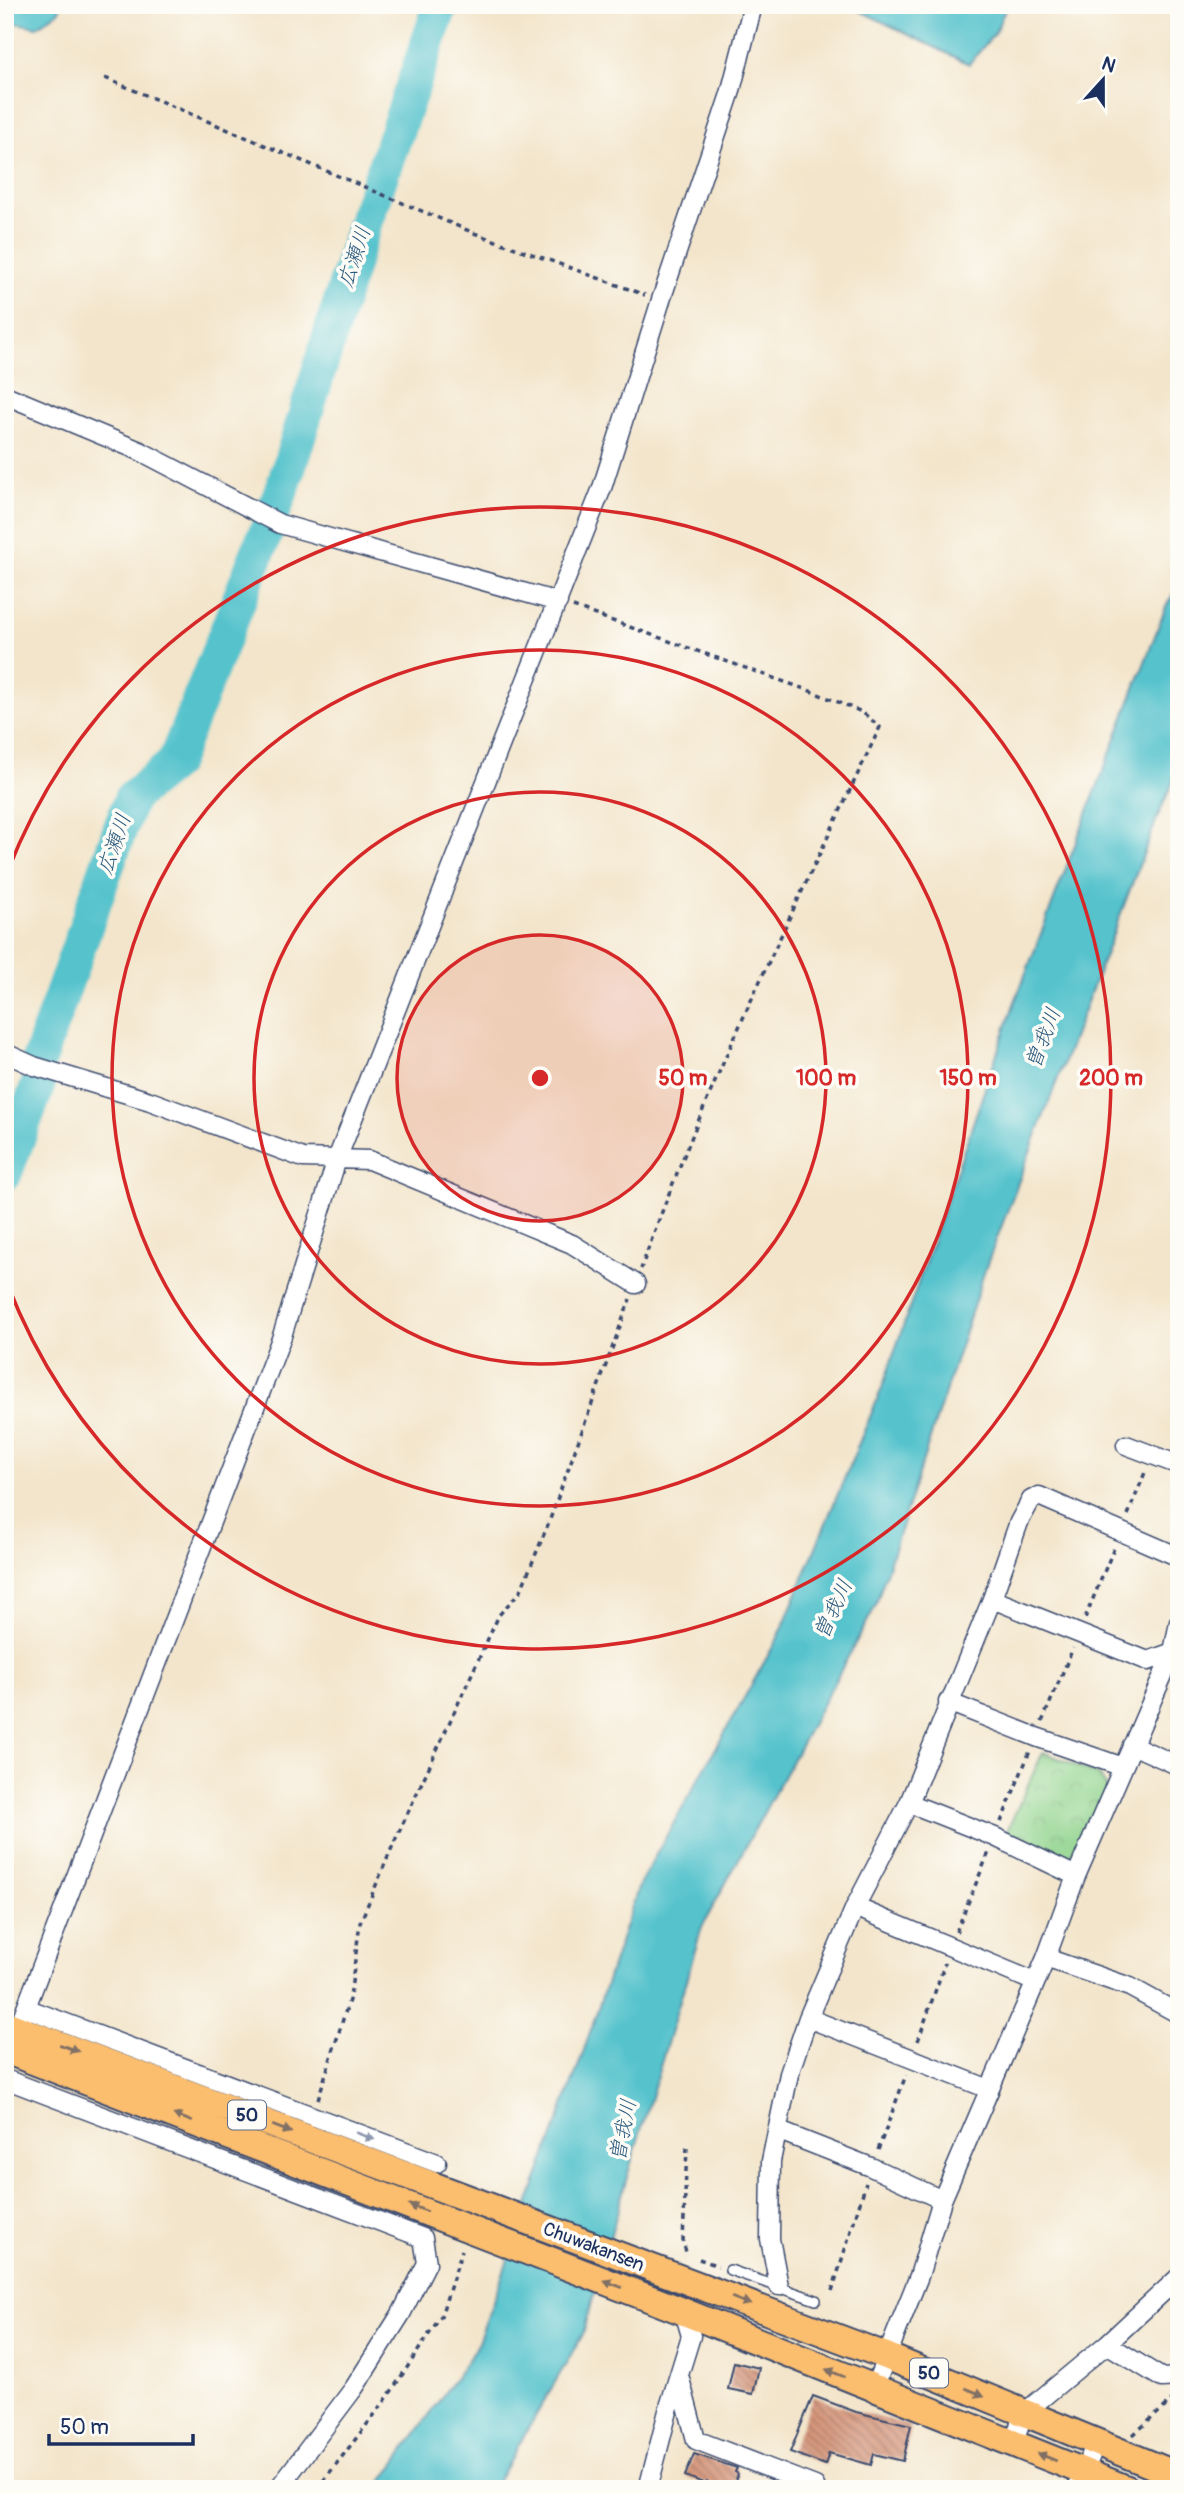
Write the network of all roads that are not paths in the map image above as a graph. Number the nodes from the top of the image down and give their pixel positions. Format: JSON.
{"nodes":[{"id":1,"x":754,"y":5,"type":"edge"},
{"id":2,"x":5,"y":395,"type":"edge"},
{"id":3,"x":558,"y":601,"type":"junction"},
{"id":4,"x":5,"y":1053,"type":"edge"},
{"id":5,"x":337,"y":1159,"type":"junction"},
{"id":6,"x":636,"y":1284,"type":"road end"},
{"id":7,"x":1126,"y":1445,"type":"dead end"},
{"id":8,"x":1179,"y":1465,"type":"edge"},
{"id":9,"x":1179,"y":1557,"type":"edge"},
{"id":10,"x":992,"y":1600,"type":"junction"},
{"id":11,"x":1179,"y":1622,"type":"edge"},
{"id":12,"x":1176,"y":1653,"type":"edge"},
{"id":13,"x":948,"y":1702,"type":"junction"},
{"id":14,"x":1132,"y":1745,"type":"junction"},
{"id":15,"x":1179,"y":1766,"type":"edge"},
{"id":16,"x":1123,"y":1767,"type":"junction"},
{"id":17,"x":909,"y":1802,"type":"junction"},
{"id":18,"x":1076,"y":1876,"type":"junction"},
{"id":19,"x":855,"y":1908,"type":"junction"},
{"id":20,"x":1046,"y":1958,"type":"junction"},
{"id":21,"x":1035,"y":1982,"type":"junction"},
{"id":22,"x":1179,"y":2014,"type":"edge"},
{"id":23,"x":808,"y":2018,"type":"junction"},
{"id":24,"x":12,"y":2037,"type":"edge"},
{"id":25,"x":5,"y":2079,"type":"edge"},
{"id":26,"x":989,"y":2089,"type":"junction"},
{"id":27,"x":777,"y":2130,"type":"junction"},
{"id":28,"x":437,"y":2163,"type":"dead end"},
{"id":29,"x":942,"y":2200,"type":"junction"},
{"id":30,"x":730,"y":2270,"type":"road end"},
{"id":31,"x":1179,"y":2277,"type":"edge"},
{"id":32,"x":779,"y":2286,"type":"junction"},
{"id":33,"x":816,"y":2300,"type":"dead end"},
{"id":34,"x":680,"y":2311,"type":"junction"},
{"id":35,"x":1107,"y":2344,"type":"junction"},
{"id":36,"x":886,"y":2356,"type":"junction"},
{"id":37,"x":679,"y":2375,"type":"junction"},
{"id":38,"x":1179,"y":2377,"type":"edge"},
{"id":39,"x":874,"y":2388,"type":"junction"},
{"id":40,"x":1024,"y":2413,"type":"junction"},
{"id":41,"x":1013,"y":2443,"type":"junction"},
{"id":42,"x":1106,"y":2447,"type":"junction"},
{"id":43,"x":1179,"y":2476,"type":"edge"},
{"id":44,"x":1076,"y":2483,"type":"edge"},
{"id":45,"x":278,"y":2489,"type":"edge"},
{"id":46,"x":648,"y":2489,"type":"edge"},
{"id":47,"x":816,"y":2489,"type":"edge"},
{"id":48,"x":1127,"y":2489,"type":"edge"}],
"edges":[{"from":1,"to":3,"type":"street"},
{"from":2,"to":3,"type":"street"},
{"from":3,"to":5,"type":"street"},
{"from":4,"to":5,"type":"street"},
{"from":5,"to":6,"type":"street"},
{"from":5,"to":24,"type":"street"},
{"from":7,"to":8,"type":"street"},
{"from":9,"to":10,"type":"street"},
{"from":10,"to":12,"type":"street"},
{"from":10,"to":13,"type":"street"},
{"from":11,"to":12,"type":"street"},
{"from":12,"to":14,"type":"street"},
{"from":13,"to":16,"type":"street"},
{"from":13,"to":17,"type":"street"},
{"from":14,"to":15,"type":"street"},
{"from":14,"to":16,"type":"street"},
{"from":16,"to":18,"type":"street"},
{"from":17,"to":18,"type":"street"},
{"from":17,"to":19,"type":"street"},
{"from":18,"to":20,"type":"street"},
{"from":19,"to":21,"type":"street"},
{"from":19,"to":23,"type":"street"},
{"from":20,"to":21,"type":"street"},
{"from":20,"to":22,"type":"street"},
{"from":21,"to":26,"type":"street"},
{"from":23,"to":26,"type":"street"},
{"from":23,"to":27,"type":"street"},
{"from":24,"to":28,"type":"street","one_way":true},
{"from":34,"to":24,"type":"main road","name":"Chuwakansen","number":"50","one_way":true},
{"from":24,"to":36,"type":"main road","name":"Chuwakansen","number":"50","one_way":true},
{"from":25,"to":45,"type":"street"},
{"from":26,"to":29,"type":"street"},
{"from":27,"to":29,"type":"street"},
{"from":27,"to":32,"type":"street"},
{"from":29,"to":36,"type":"street"},
{"from":30,"to":32,"type":"lane"},
{"from":31,"to":35,"type":"street"},
{"from":32,"to":33,"type":"lane"},
{"from":34,"to":37,"type":"street"},
{"from":39,"to":34,"type":"main road","name":"Chuwakansen","number":"50","one_way":true},
{"from":35,"to":38,"type":"street"},
{"from":35,"to":40,"type":"street"},
{"from":36,"to":39,"type":"street"},
{"from":36,"to":40,"type":"main road","name":"Chuwakansen","number":"50","one_way":true},
{"from":37,"to":46,"type":"street"},
{"from":37,"to":47,"type":"street"},
{"from":39,"to":41,"type":"main road","name":"Chuwakansen","number":"50"},
{"from":40,"to":41,"type":"street"},
{"from":40,"to":42,"type":"main road","name":"Chuwakansen","number":"50"},
{"from":44,"to":41,"type":"main road","name":"Chuwakansen","number":"50","one_way":true},
{"from":42,"to":43,"type":"main road","name":"Chuwakansen","number":"50"},
{"from":42,"to":44,"type":"street"},
{"from":44,"to":48,"type":"main road","name":"Chuwakansen","number":"50"}]}
